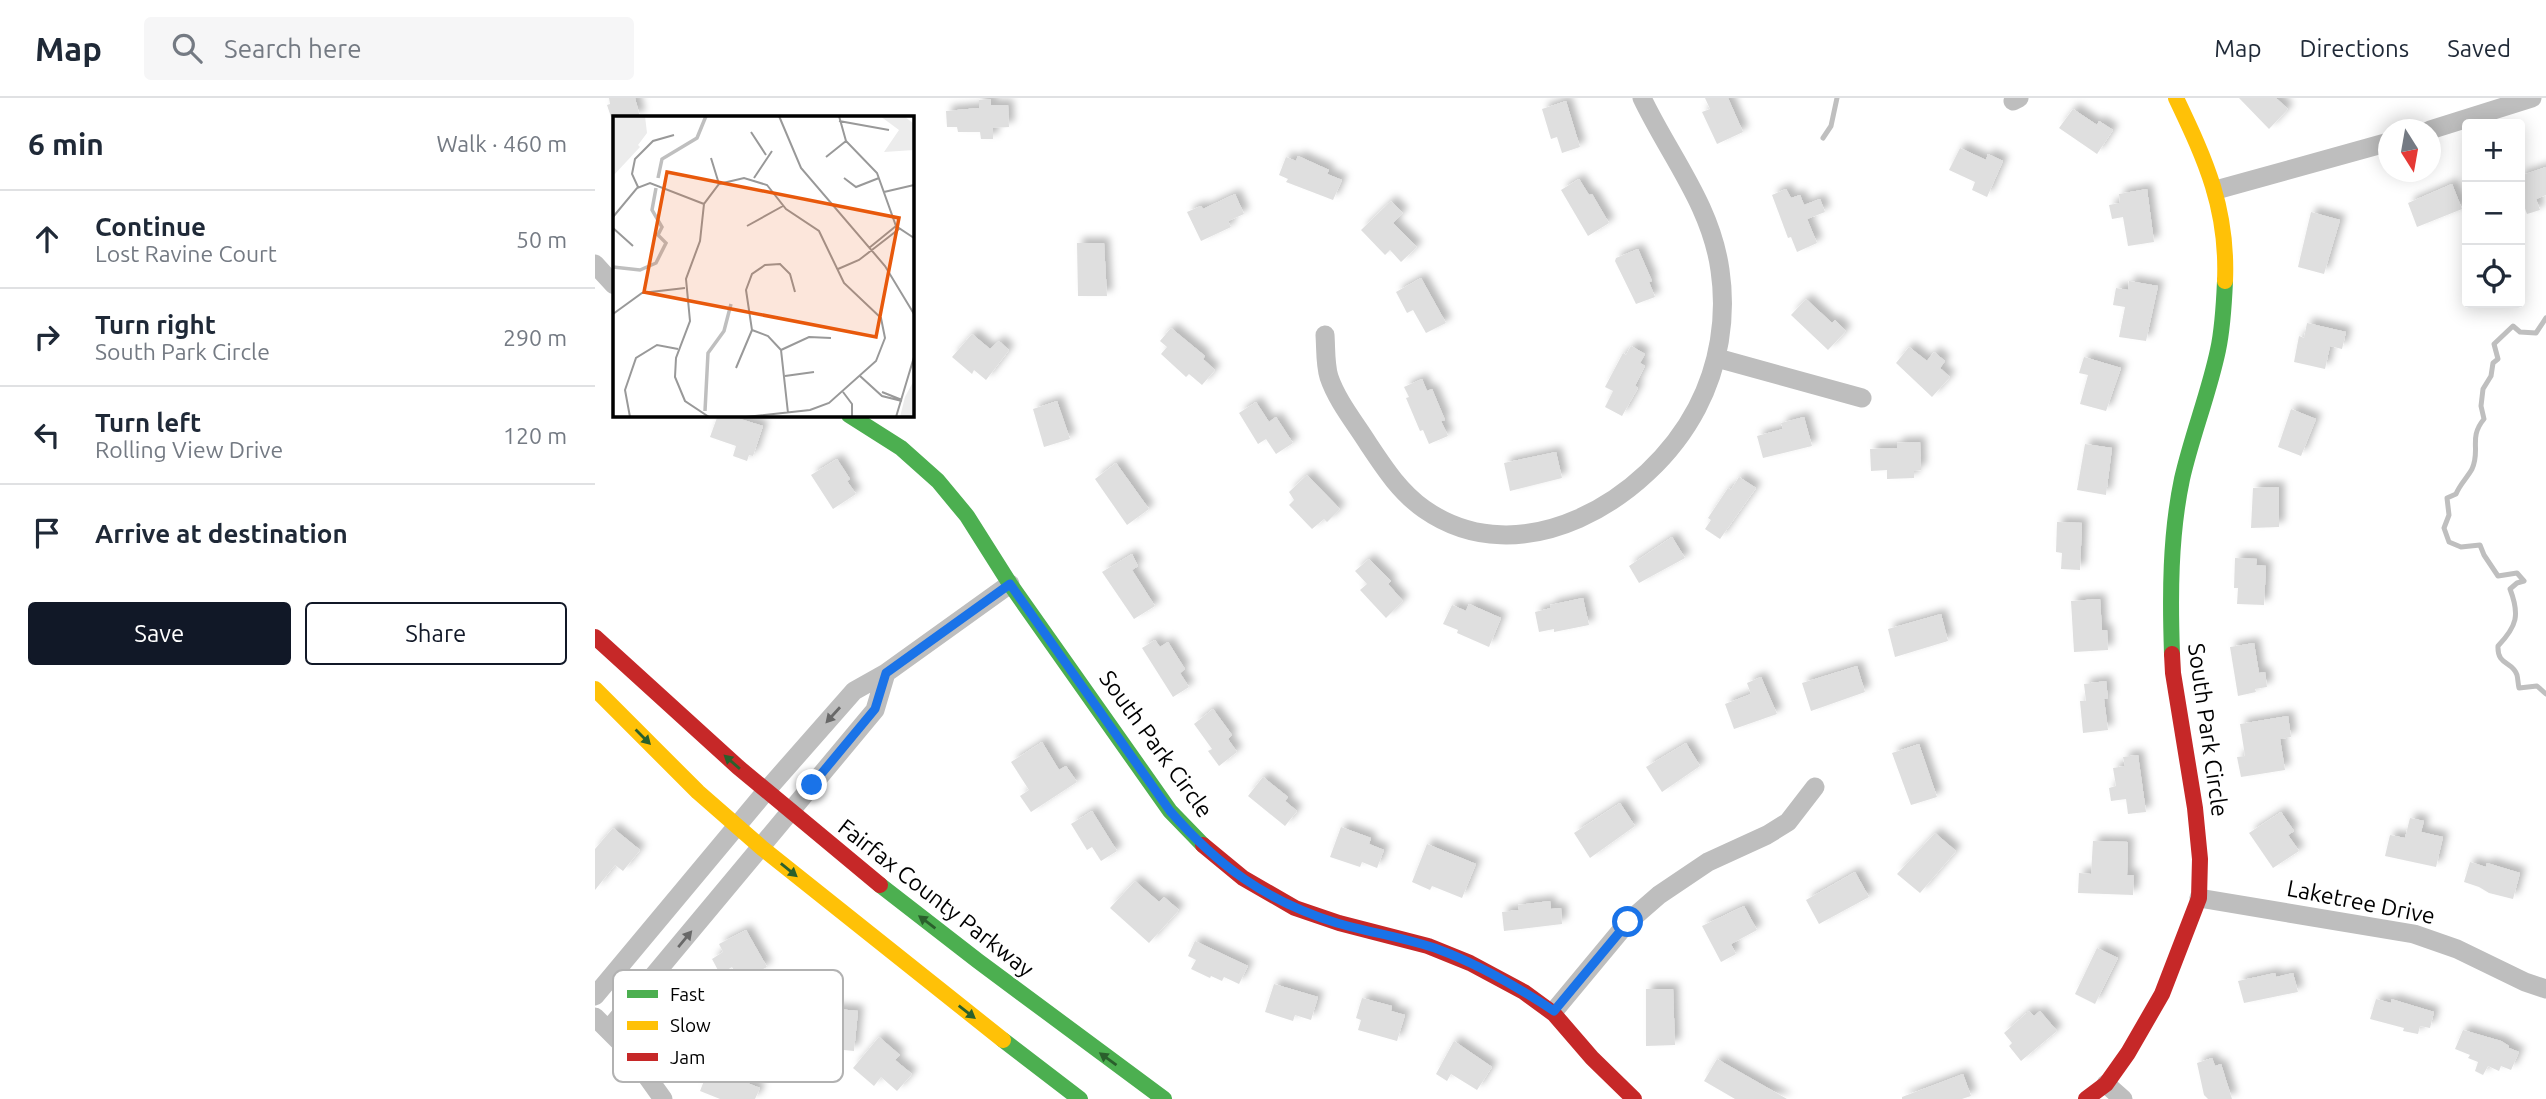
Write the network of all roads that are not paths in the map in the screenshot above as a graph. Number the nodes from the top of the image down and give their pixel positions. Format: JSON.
{"nodes":[{"id":1,"x":1642,"y":98,"type":"edge"},
{"id":2,"x":2176,"y":98,"type":"edge"},
{"id":3,"x":2532,"y":98,"type":"edge"},
{"id":4,"x":2441,"y":127,"type":"edge"},
{"id":5,"x":2378,"y":145,"type":"edge"},
{"id":6,"x":2216,"y":190,"type":"junction"},
{"id":7,"x":595,"y":264,"type":"edge"},
{"id":8,"x":613,"y":284,"type":"edge"},
{"id":9,"x":1325,"y":335,"type":"dead end"},
{"id":10,"x":1717,"y":358,"type":"junction"},
{"id":11,"x":1862,"y":398,"type":"dead end"},
{"id":12,"x":851,"y":416,"type":"edge"},
{"id":13,"x":1010,"y":584,"type":"junction"},
{"id":14,"x":595,"y":637,"type":"edge"},
{"id":15,"x":886,"y":673,"type":"junction"},
{"id":16,"x":595,"y":689,"type":"edge"},
{"id":17,"x":1815,"y":787,"type":"dead end"},
{"id":18,"x":765,"y":791,"type":"junction"},
{"id":19,"x":790,"y":813,"type":"junction"},
{"id":20,"x":737,"y":826,"type":"junction"},
{"id":21,"x":762,"y":848,"type":"junction"},
{"id":22,"x":2199,"y":898,"type":"junction"},
{"id":23,"x":617,"y":970,"type":"edge"},
{"id":24,"x":650,"y":970,"type":"edge"},
{"id":25,"x":613,"y":974,"type":"edge"},
{"id":26,"x":2546,"y":989,"type":"edge"},
{"id":27,"x":595,"y":996,"type":"edge"},
{"id":28,"x":1554,"y":1011,"type":"junction"},
{"id":29,"x":651,"y":1082,"type":"edge"},
{"id":30,"x":2106,"y":1084,"type":"junction"},
{"id":31,"x":663,"y":1099,"type":"edge"},
{"id":32,"x":1080,"y":1099,"type":"edge"},
{"id":33,"x":1164,"y":1099,"type":"edge"},
{"id":34,"x":1634,"y":1099,"type":"edge"},
{"id":35,"x":2086,"y":1099,"type":"edge"},
{"id":36,"x":2123,"y":1099,"type":"edge"}],
"edges":[{"from":1,"to":10,"type":"street"},
{"from":2,"to":6,"type":"main road","name":"South Park Circle"},
{"from":3,"to":4,"type":"street"},
{"from":5,"to":6,"type":"street"},
{"from":6,"to":22,"type":"main road","name":"South Park Circle"},
{"from":7,"to":8,"type":"street"},
{"from":9,"to":10,"type":"street"},
{"from":10,"to":11,"type":"street"},
{"from":12,"to":13,"type":"main road","name":"South Park Circle"},
{"from":13,"to":15,"type":"street"},
{"from":13,"to":28,"type":"main road","name":"South Park Circle"},
{"from":18,"to":14,"type":"main road","name":"Fairfax County Parkway","one_way":true},
{"from":15,"to":18,"type":"street","one_way":true},
{"from":15,"to":19,"type":"street"},
{"from":16,"to":20,"type":"main road","one_way":true},
{"from":17,"to":28,"type":"street"},
{"from":18,"to":19,"type":"main road","name":"Fairfax County Parkway"},
{"from":18,"to":20,"type":"street"},
{"from":19,"to":21,"type":"street"},
{"from":33,"to":19,"type":"main road","name":"Fairfax County Parkway","one_way":true},
{"from":20,"to":21,"type":"main road"},
{"from":20,"to":23,"type":"street"},
{"from":24,"to":21,"type":"street","one_way":true},
{"from":21,"to":32,"type":"main road","one_way":true},
{"from":22,"to":26,"type":"street","name":"Laketree Drive"},
{"from":22,"to":30,"type":"main road","name":"South Park Circle"},
{"from":25,"to":27,"type":"street"},
{"from":28,"to":34,"type":"main road","name":"South Park Circle"},
{"from":29,"to":31,"type":"street"},
{"from":30,"to":35,"type":"main road","name":"South Park Circle"},
{"from":30,"to":36,"type":"street"}]}
